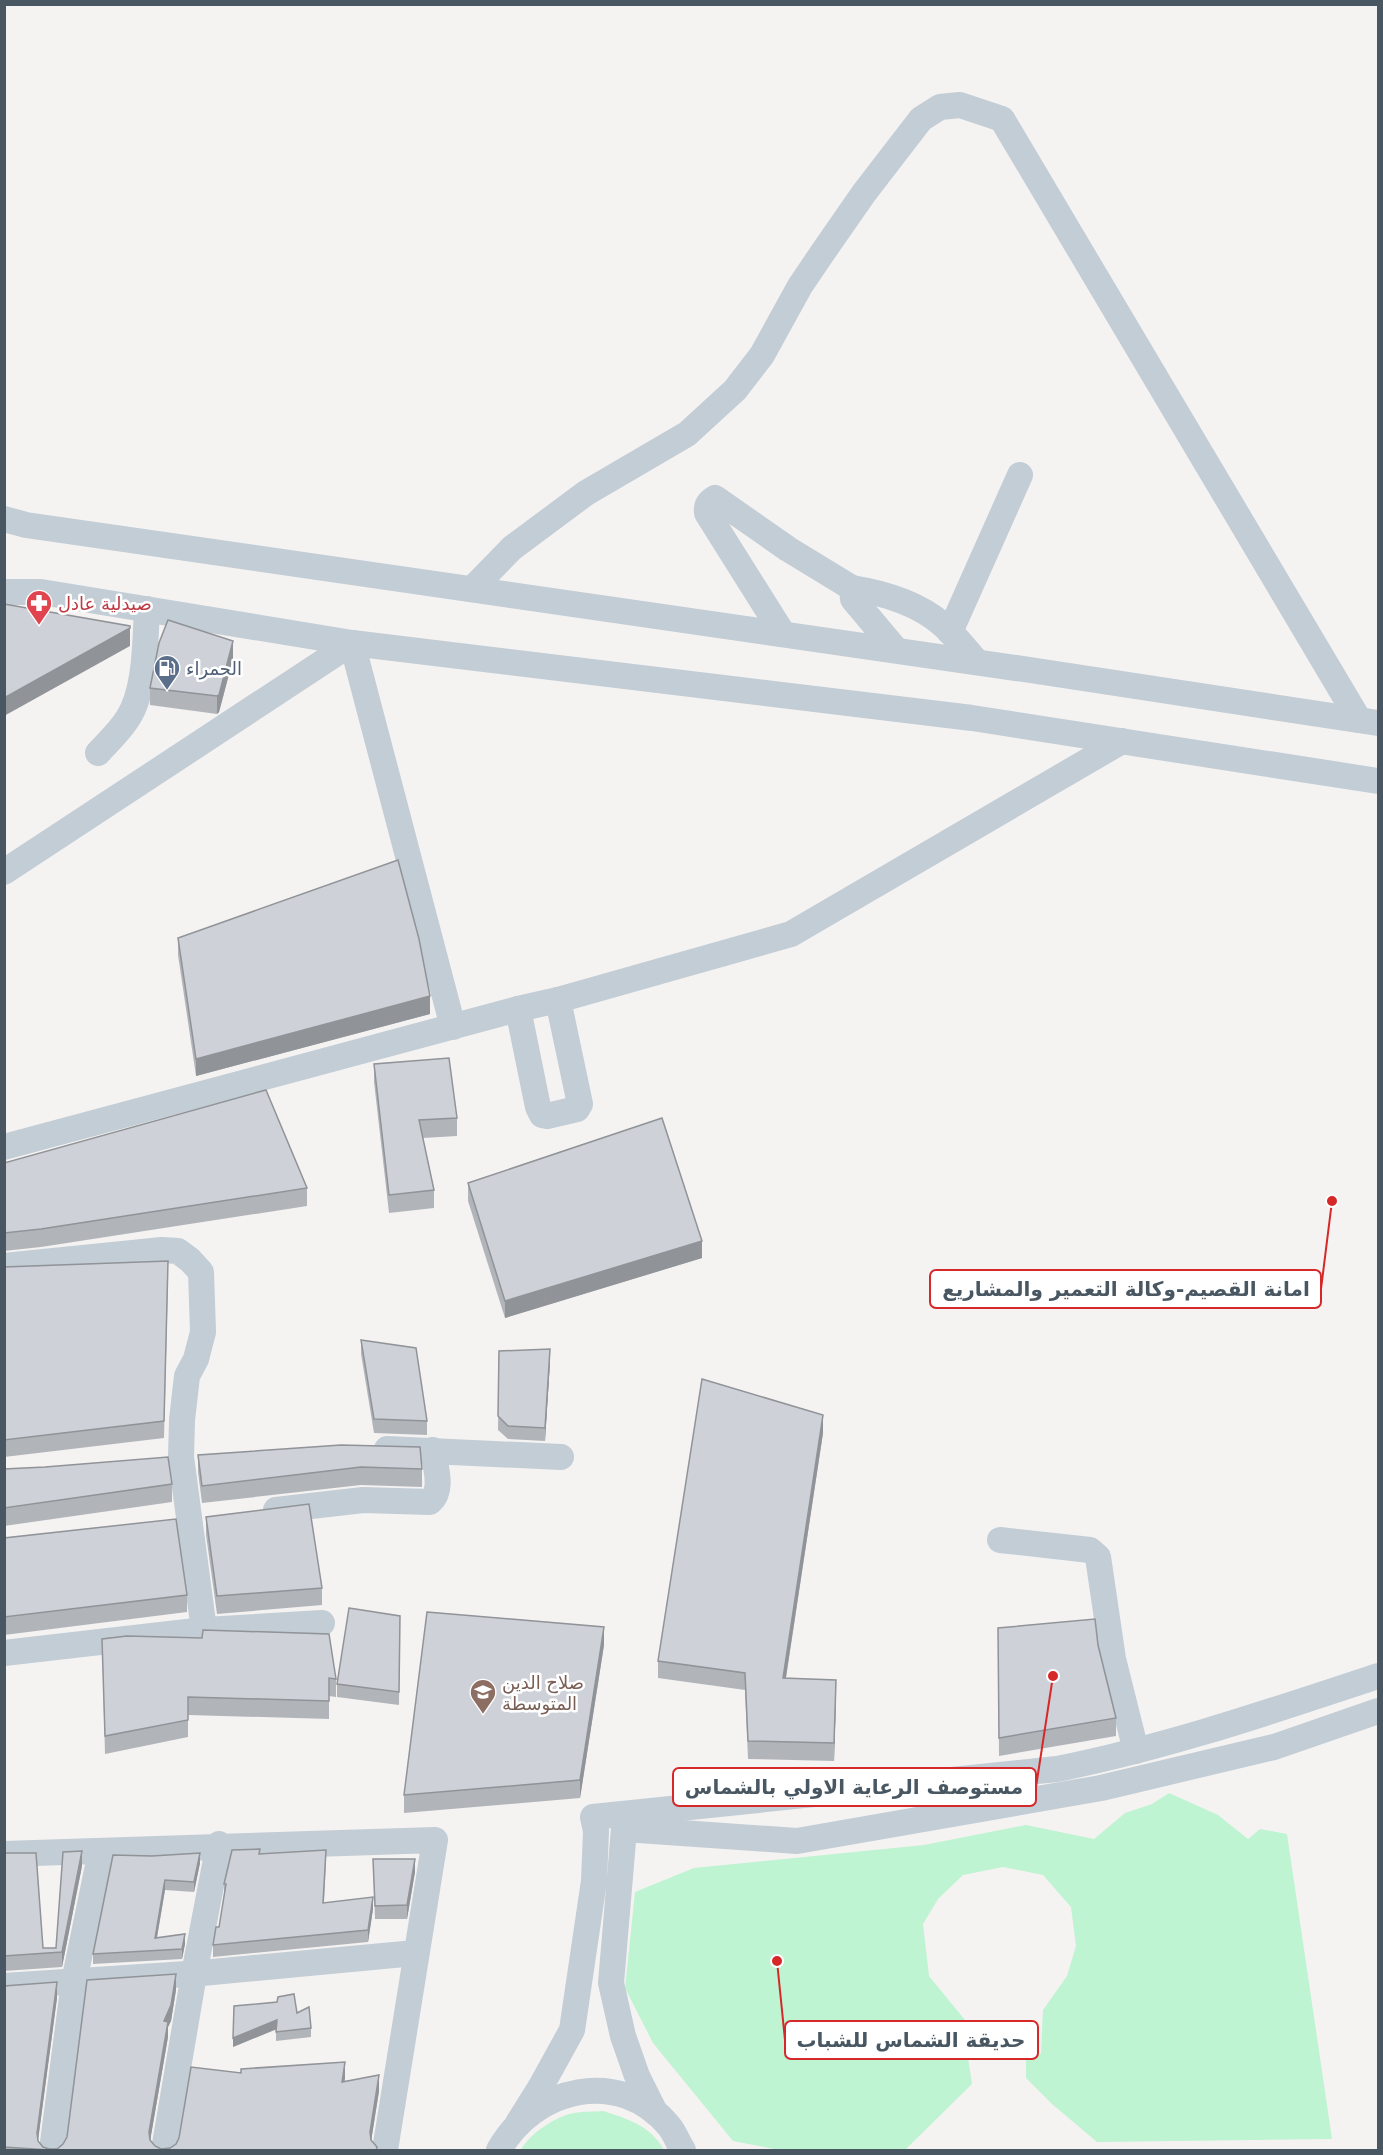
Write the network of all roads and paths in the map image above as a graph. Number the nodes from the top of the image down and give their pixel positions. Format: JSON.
{"nodes":[{"id":1,"x":1020,"y":475,"type":"dead end"},
{"id":2,"x":12,"y":523,"type":"edge"},
{"id":3,"x":4,"y":577,"type":"edge"},
{"id":4,"x":852,"y":588,"type":"junction"},
{"id":5,"x":472,"y":589,"type":"junction"},
{"id":6,"x":4,"y":592,"type":"edge"},
{"id":7,"x":40,"y":592,"type":"junction"},
{"id":8,"x":147,"y":609,"type":"junction"},
{"id":9,"x":950,"y":632,"type":"junction"},
{"id":10,"x":783,"y":634,"type":"junction"},
{"id":11,"x":352,"y":643,"type":"junction"},
{"id":12,"x":896,"y":650,"type":"junction"},
{"id":13,"x":977,"y":662,"type":"junction"},
{"id":14,"x":1369,"y":722,"type":"edge"},
{"id":15,"x":1122,"y":741,"type":"junction"},
{"id":16,"x":98,"y":753,"type":"dead end"},
{"id":17,"x":1378,"y":781,"type":"edge"},
{"id":18,"x":4,"y":872,"type":"edge"},
{"id":19,"x":558,"y":1000,"type":"junction"},
{"id":20,"x":518,"y":1009,"type":"junction"},
{"id":21,"x":453,"y":1027,"type":"junction"},
{"id":22,"x":4,"y":1147,"type":"edge"},
{"id":23,"x":4,"y":1266,"type":"edge"},
{"id":24,"x":367,"y":1449,"type":"edge"},
{"id":25,"x":434,"y":1450,"type":"junction"},
{"id":26,"x":561,"y":1457,"type":"dead end"},
{"id":27,"x":256,"y":1512,"type":"edge"},
{"id":28,"x":1000,"y":1540,"type":"dead end"},
{"id":29,"x":322,"y":1623,"type":"dead end"},
{"id":30,"x":204,"y":1630,"type":"junction"},
{"id":31,"x":4,"y":1653,"type":"edge"},
{"id":32,"x":1378,"y":1676,"type":"edge"},
{"id":33,"x":1378,"y":1711,"type":"edge"},
{"id":34,"x":1136,"y":1750,"type":"junction"},
{"id":35,"x":219,"y":1845,"type":"junction"},
{"id":36,"x":100,"y":1851,"type":"junction"},
{"id":37,"x":4,"y":1854,"type":"edge"},
{"id":38,"x":415,"y":1953,"type":"junction"},
{"id":39,"x":194,"y":1974,"type":"junction"},
{"id":40,"x":74,"y":1982,"type":"junction"},
{"id":41,"x":4,"y":1986,"type":"edge"},
{"id":42,"x":655,"y":2112,"type":"junction"},
{"id":43,"x":504,"y":2140,"type":"edge"},
{"id":44,"x":52,"y":2151,"type":"edge"},
{"id":45,"x":164,"y":2151,"type":"edge"},
{"id":46,"x":385,"y":2151,"type":"edge"},
{"id":47,"x":683,"y":2151,"type":"edge"}],
"edges":[{"from":1,"to":9,"type":"street"},
{"from":2,"to":5,"type":"street"},
{"from":3,"to":7,"type":"street"},
{"from":4,"to":9,"type":"street"},
{"from":4,"to":10,"type":"street"},
{"from":4,"to":12,"type":"street"},
{"from":5,"to":10,"type":"street"},
{"from":5,"to":14,"type":"street"},
{"from":6,"to":7,"type":"street"},
{"from":7,"to":8,"type":"street"},
{"from":8,"to":11,"type":"street"},
{"from":8,"to":16,"type":"street"},
{"from":9,"to":13,"type":"street"},
{"from":10,"to":12,"type":"street"},
{"from":11,"to":15,"type":"street"},
{"from":11,"to":18,"type":"street"},
{"from":11,"to":21,"type":"street"},
{"from":12,"to":13,"type":"street"},
{"from":13,"to":14,"type":"street"},
{"from":15,"to":17,"type":"street"},
{"from":15,"to":19,"type":"street"},
{"from":19,"to":20,"type":"street"},
{"from":19,"to":20,"type":"street"},
{"from":20,"to":21,"type":"street"},
{"from":21,"to":22,"type":"street"},
{"from":23,"to":30,"type":"street"},
{"from":24,"to":25,"type":"street"},
{"from":25,"to":26,"type":"street"},
{"from":25,"to":27,"type":"street"},
{"from":28,"to":34,"type":"street"},
{"from":29,"to":30,"type":"street"},
{"from":30,"to":31,"type":"street"},
{"from":32,"to":34,"type":"street"},
{"from":33,"to":42,"type":"street"},
{"from":34,"to":43,"type":"street"},
{"from":35,"to":36,"type":"street"},
{"from":35,"to":38,"type":"street"},
{"from":35,"to":39,"type":"street"},
{"from":36,"to":37,"type":"street"},
{"from":36,"to":40,"type":"street"},
{"from":38,"to":39,"type":"street"},
{"from":38,"to":46,"type":"street"},
{"from":39,"to":40,"type":"street"},
{"from":39,"to":45,"type":"street"},
{"from":40,"to":41,"type":"street"},
{"from":40,"to":44,"type":"street"},
{"from":42,"to":43,"type":"street"},
{"from":42,"to":47,"type":"street"}]}
